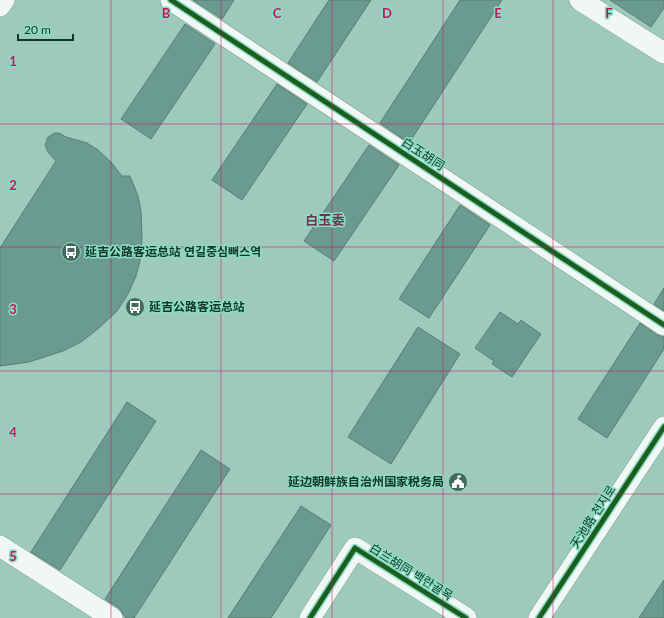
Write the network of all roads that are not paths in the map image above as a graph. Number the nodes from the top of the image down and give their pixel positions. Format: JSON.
{"nodes":[{"id":1,"x":4,"y":0,"type":"edge"},
{"id":2,"x":171,"y":0,"type":"edge"},
{"id":3,"x":580,"y":0,"type":"edge"},
{"id":4,"x":0,"y":6,"type":"edge"},
{"id":5,"x":664,"y":53,"type":"edge"},
{"id":6,"x":664,"y":325,"type":"edge"},
{"id":7,"x":664,"y":426,"type":"edge"},
{"id":8,"x":0,"y":546,"type":"edge"},
{"id":9,"x":112,"y":618,"type":"edge"},
{"id":10,"x":310,"y":618,"type":"edge"},
{"id":11,"x":466,"y":618,"type":"edge"},
{"id":12,"x":539,"y":618,"type":"edge"}],
"edges":[{"from":1,"to":4,"type":"street"},
{"from":2,"to":6,"type":"street","name":"白玉胡同"},
{"from":3,"to":5,"type":"street"},
{"from":7,"to":12,"type":"street","name":"天池路 천지로"},
{"from":8,"to":9,"type":"street"},
{"from":10,"to":11,"type":"street","name":"白兰胡同 백란골목"}]}
